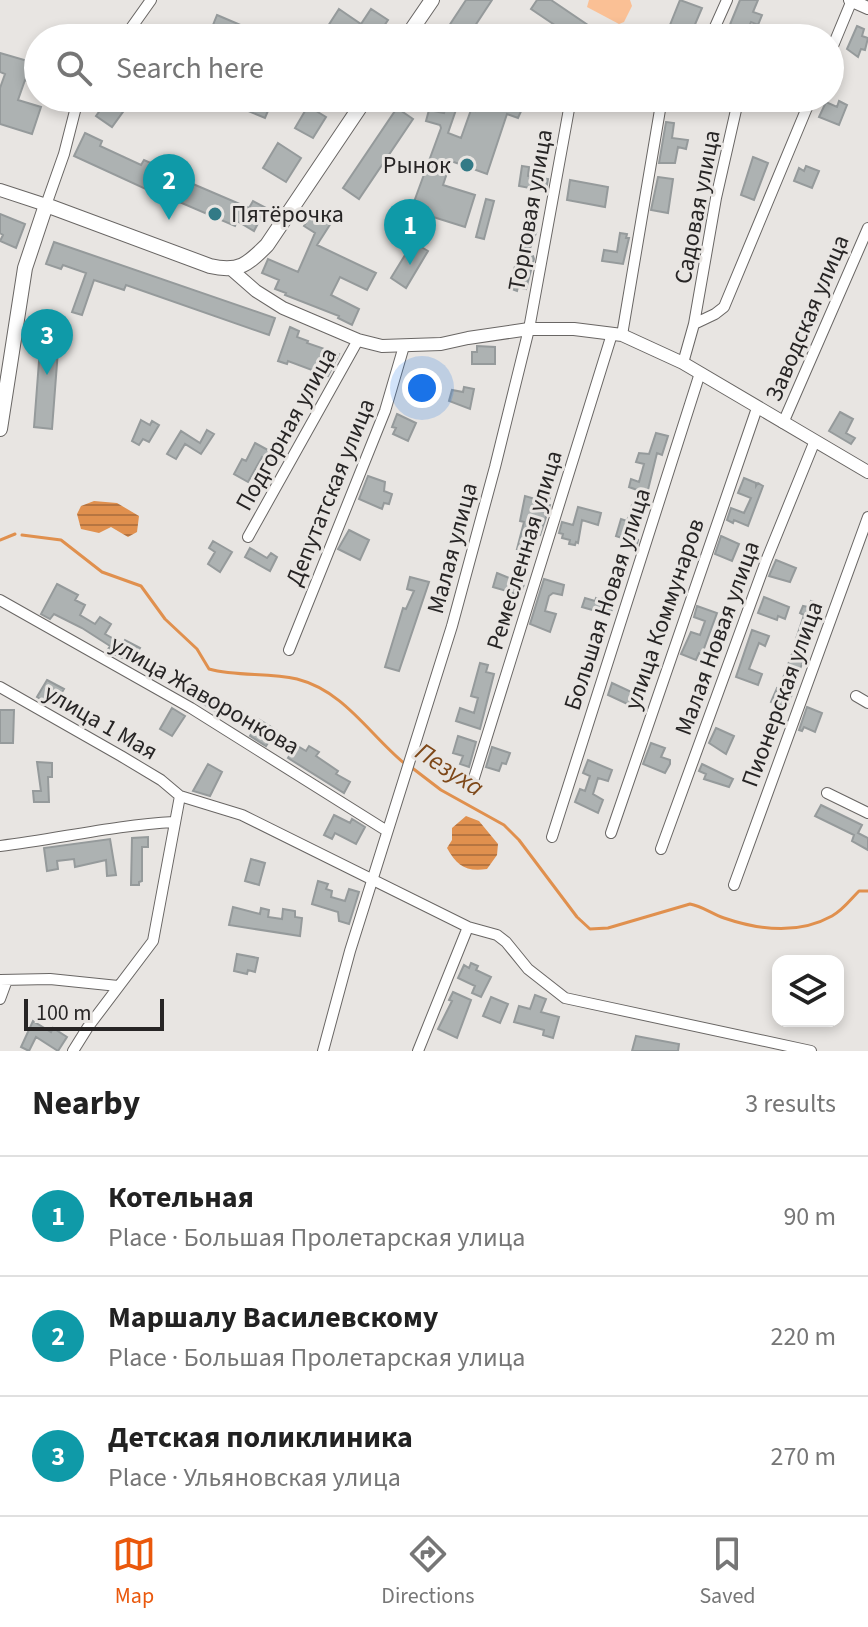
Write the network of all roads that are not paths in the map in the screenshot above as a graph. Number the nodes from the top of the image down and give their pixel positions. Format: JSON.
{"nodes":[{"id":1,"x":151,"y":0,"type":"edge"},
{"id":2,"x":432,"y":0,"type":"edge"},
{"id":3,"x":727,"y":0,"type":"edge"},
{"id":4,"x":851,"y":0,"type":"edge"},
{"id":5,"x":868,"y":8,"type":"edge"},
{"id":6,"x":134,"y":24,"type":"edge"},
{"id":7,"x":416,"y":24,"type":"edge"},
{"id":8,"x":716,"y":24,"type":"edge"},
{"id":9,"x":841,"y":24,"type":"edge"},
{"id":10,"x":75,"y":112,"type":"edge"},
{"id":11,"x":357,"y":112,"type":"edge"},
{"id":12,"x":568,"y":112,"type":"edge"},
{"id":13,"x":659,"y":112,"type":"edge"},
{"id":14,"x":736,"y":112,"type":"edge"},
{"id":15,"x":805,"y":112,"type":"edge"},
{"id":16,"x":0,"y":190,"type":"edge"},
{"id":17,"x":46,"y":205,"type":"junction"},
{"id":18,"x":868,"y":228,"type":"edge"},
{"id":19,"x":232,"y":270,"type":"junction"},
{"id":20,"x":694,"y":324,"type":"junction"},
{"id":21,"x":529,"y":329,"type":"junction"},
{"id":22,"x":617,"y":334,"type":"junction"},
{"id":23,"x":358,"y":340,"type":"junction"},
{"id":24,"x":404,"y":346,"type":"junction"},
{"id":25,"x":683,"y":363,"type":"junction"},
{"id":26,"x":700,"y":373,"type":"junction"},
{"id":27,"x":757,"y":408,"type":"junction"},
{"id":28,"x":783,"y":423,"type":"junction"},
{"id":29,"x":0,"y":429,"type":"edge"},
{"id":30,"x":814,"y":443,"type":"junction"},
{"id":31,"x":868,"y":472,"type":"edge"},
{"id":32,"x":868,"y":517,"type":"edge"},
{"id":33,"x":248,"y":537,"type":"dead end"},
{"id":34,"x":0,"y":600,"type":"edge"},
{"id":35,"x":289,"y":650,"type":"dead end"},
{"id":36,"x":0,"y":687,"type":"edge"},
{"id":37,"x":856,"y":696,"type":"dead end"},
{"id":38,"x":868,"y":703,"type":"edge"},
{"id":39,"x":474,"y":778,"type":"dead end"},
{"id":40,"x":827,"y":793,"type":"dead end"},
{"id":41,"x":180,"y":796,"type":"junction"},
{"id":42,"x":868,"y":813,"type":"edge"},
{"id":43,"x":174,"y":822,"type":"junction"},
{"id":44,"x":387,"y":831,"type":"junction"},
{"id":45,"x":611,"y":833,"type":"dead end"},
{"id":46,"x":552,"y":837,"type":"dead end"},
{"id":47,"x":0,"y":846,"type":"edge"},
{"id":48,"x":661,"y":849,"type":"dead end"},
{"id":49,"x":372,"y":878,"type":"junction"},
{"id":50,"x":734,"y":885,"type":"dead end"},
{"id":51,"x":468,"y":927,"type":"junction"},
{"id":52,"x":4,"y":980,"type":"edge"},
{"id":53,"x":118,"y":986,"type":"junction"},
{"id":54,"x":0,"y":999,"type":"edge"},
{"id":55,"x":766,"y":1046,"type":"edge"},
{"id":56,"x":73,"y":1051,"type":"edge"},
{"id":57,"x":324,"y":1051,"type":"edge"},
{"id":58,"x":418,"y":1051,"type":"edge"},
{"id":59,"x":811,"y":1051,"type":"edge"}],
"edges":[{"from":1,"to":6,"type":"street"},
{"from":2,"to":7,"type":"main road"},
{"from":3,"to":8,"type":"street"},
{"from":4,"to":5,"type":"street"},
{"from":4,"to":9,"type":"street"},
{"from":10,"to":17,"type":"street"},
{"from":11,"to":19,"type":"main road"},
{"from":12,"to":21,"type":"street","name":"Торговая улица"},
{"from":13,"to":22,"type":"street","name":"Ремесленная улица"},
{"from":14,"to":20,"type":"street","name":"Садовая улица"},
{"from":15,"to":20,"type":"street"},
{"from":16,"to":17,"type":"street"},
{"from":17,"to":19,"type":"main road"},
{"from":17,"to":29,"type":"main road"},
{"from":18,"to":28,"type":"street","name":"Заводская улица"},
{"from":19,"to":23,"type":"street"},
{"from":20,"to":25,"type":"street"},
{"from":21,"to":22,"type":"street"},
{"from":21,"to":24,"type":"street"},
{"from":21,"to":44,"type":"street","name":"Малая улица"},
{"from":22,"to":25,"type":"street"},
{"from":22,"to":39,"type":"street","name":"Ремесленная улица"},
{"from":23,"to":24,"type":"street"},
{"from":23,"to":33,"type":"street","name":"Подгорная улица"},
{"from":24,"to":35,"type":"street","name":"Депутатская улица"},
{"from":25,"to":26,"type":"street"},
{"from":26,"to":27,"type":"street"},
{"from":26,"to":46,"type":"street","name":"Большая Новая улица"},
{"from":27,"to":28,"type":"street"},
{"from":27,"to":45,"type":"street","name":"улица Коммунаров"},
{"from":28,"to":30,"type":"street"},
{"from":30,"to":31,"type":"street"},
{"from":30,"to":48,"type":"street","name":"Малая Новая улица"},
{"from":32,"to":50,"type":"street","name":"Пионерская улица"},
{"from":34,"to":44,"type":"street","name":"улица Жаворонкова"},
{"from":36,"to":41,"type":"street","name":"улица 1 Мая"},
{"from":37,"to":38,"type":"street"},
{"from":40,"to":42,"type":"street"},
{"from":41,"to":43,"type":"street"},
{"from":41,"to":49,"type":"street","name":"улица 1 Мая"},
{"from":43,"to":47,"type":"street"},
{"from":43,"to":53,"type":"street"},
{"from":44,"to":49,"type":"street","name":"Малая улица"},
{"from":49,"to":51,"type":"street","name":"улица 1 Мая"},
{"from":49,"to":57,"type":"street","name":"Малая улица"},
{"from":51,"to":55,"type":"street","name":"улица 1 Мая"},
{"from":51,"to":58,"type":"street"},
{"from":52,"to":53,"type":"street"},
{"from":52,"to":54,"type":"street"},
{"from":53,"to":56,"type":"street"},
{"from":55,"to":59,"type":"street","name":"улица 1 Мая"}]}
